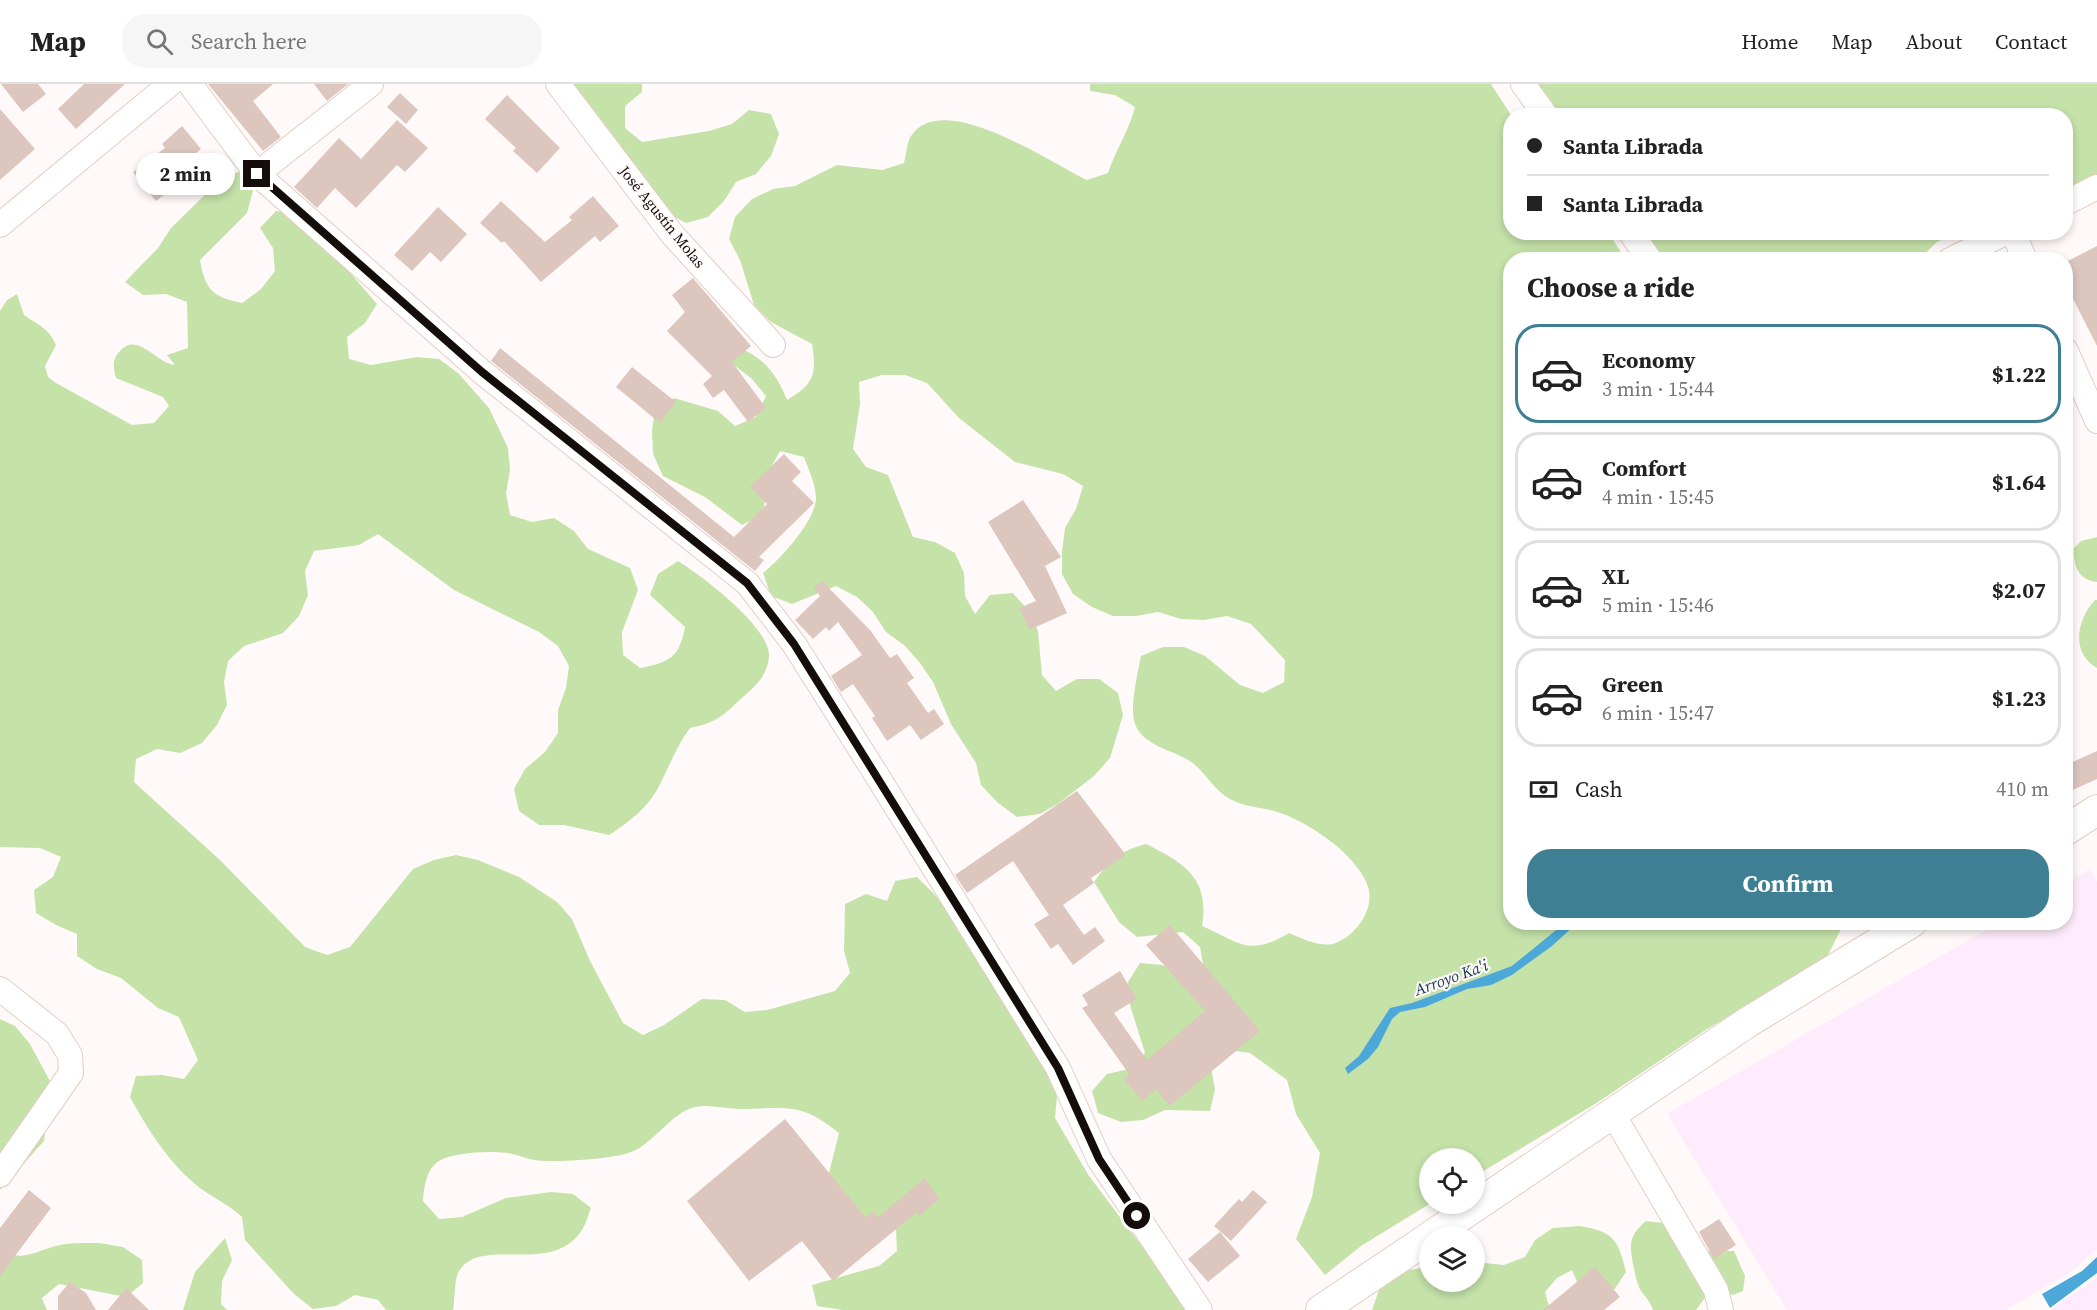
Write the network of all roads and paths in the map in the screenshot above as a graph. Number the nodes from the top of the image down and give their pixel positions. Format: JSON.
{"nodes":[{"id":1,"x":170,"y":84,"type":"edge"},
{"id":2,"x":190,"y":84,"type":"edge"},
{"id":3,"x":371,"y":84,"type":"edge"},
{"id":4,"x":558,"y":84,"type":"edge"},
{"id":5,"x":1523,"y":84,"type":"edge"},
{"id":6,"x":1540,"y":108,"type":"edge"},
{"id":7,"x":257,"y":174,"type":"junction"},
{"id":8,"x":2097,"y":187,"type":"edge"},
{"id":9,"x":2073,"y":199,"type":"edge"},
{"id":10,"x":0,"y":225,"type":"edge"},
{"id":11,"x":1991,"y":240,"type":"edge"},
{"id":12,"x":1966,"y":252,"type":"edge"},
{"id":13,"x":773,"y":345,"type":"dead end"},
{"id":14,"x":2073,"y":367,"type":"edge"},
{"id":15,"x":2097,"y":421,"type":"edge"},
{"id":16,"x":1899,"y":930,"type":"edge"},
{"id":17,"x":0,"y":989,"type":"edge"},
{"id":18,"x":1613,"y":1114,"type":"junction"},
{"id":19,"x":0,"y":1175,"type":"edge"},
{"id":20,"x":1446,"y":1226,"type":"edge"},
{"id":21,"x":1419,"y":1244,"type":"edge"},
{"id":22,"x":1200,"y":1310,"type":"edge"},
{"id":23,"x":1321,"y":1310,"type":"edge"},
{"id":24,"x":1721,"y":1310,"type":"edge"}],
"edges":[{"from":1,"to":10,"type":"street"},
{"from":2,"to":7,"type":"street"},
{"from":3,"to":7,"type":"street"},
{"from":4,"to":13,"type":"street","name":"José Agustín Molas"},
{"from":5,"to":6,"type":"street"},
{"from":7,"to":22,"type":"street"},
{"from":8,"to":9,"type":"street"},
{"from":11,"to":12,"type":"street"},
{"from":14,"to":15,"type":"street"},
{"from":16,"to":18,"type":"main road"},
{"from":17,"to":19,"type":"street"},
{"from":18,"to":20,"type":"main road"},
{"from":18,"to":24,"type":"street"},
{"from":21,"to":23,"type":"main road"}]}
